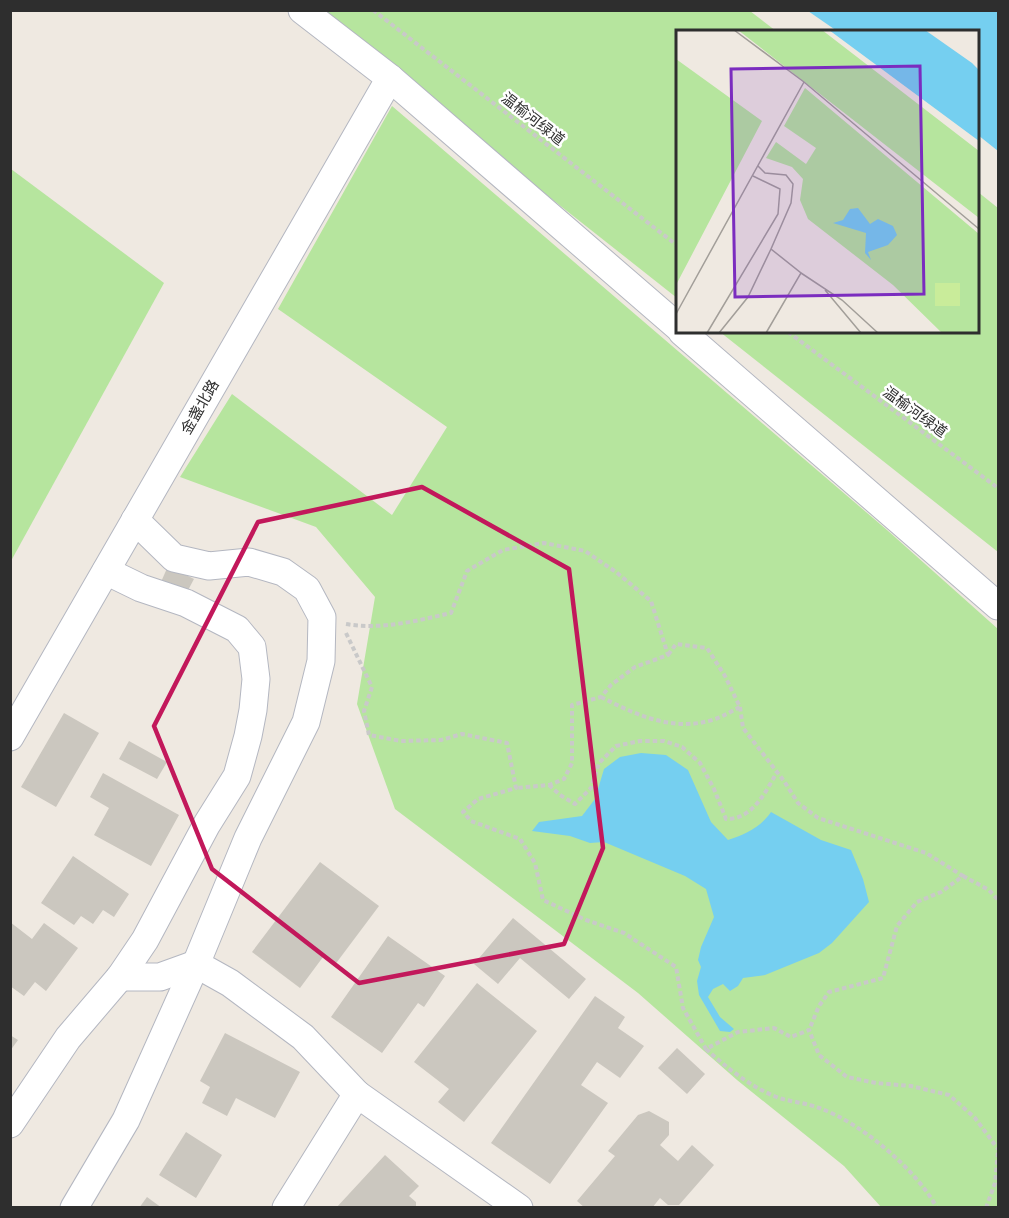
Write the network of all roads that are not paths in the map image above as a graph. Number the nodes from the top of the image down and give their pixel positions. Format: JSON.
{"nodes":[{"id":1,"x":302,"y":10,"type":"edge"},
{"id":2,"x":390,"y":78,"type":"junction"},
{"id":3,"x":676,"y":325,"type":"edge"},
{"id":4,"x":683,"y":333,"type":"edge"},
{"id":5,"x":135,"y":520,"type":"junction"},
{"id":6,"x":106,"y":571,"type":"junction"},
{"id":7,"x":999,"y":606,"type":"edge"},
{"id":8,"x":10,"y":737,"type":"edge"},
{"id":9,"x":237,"y":776,"type":"junction"},
{"id":10,"x":271,"y":792,"type":"junction"},
{"id":11,"x":196,"y":964,"type":"junction"},
{"id":12,"x":120,"y":976,"type":"junction"},
{"id":13,"x":357,"y":1094,"type":"junction"},
{"id":14,"x":10,"y":1124,"type":"edge"},
{"id":15,"x":463,"y":1170,"type":"junction"},
{"id":16,"x":74,"y":1208,"type":"edge"},
{"id":17,"x":286,"y":1208,"type":"edge"},
{"id":18,"x":493,"y":1208,"type":"edge"},
{"id":19,"x":519,"y":1208,"type":"edge"}],
"edges":[{"from":1,"to":2,"type":"street"},
{"from":2,"to":3,"type":"street"},
{"from":2,"to":5,"type":"street","name":"金盏北路"},
{"from":4,"to":7,"type":"street"},
{"from":5,"to":6,"type":"street","name":"金盏北路"},
{"from":5,"to":10,"type":"street"},
{"from":6,"to":8,"type":"street","name":"金盏北路"},
{"from":6,"to":9,"type":"street"},
{"from":9,"to":10,"type":"street"},
{"from":9,"to":12,"type":"street"},
{"from":10,"to":11,"type":"street"},
{"from":11,"to":12,"type":"street"},
{"from":11,"to":13,"type":"street"},
{"from":11,"to":16,"type":"street"},
{"from":12,"to":14,"type":"street"},
{"from":13,"to":15,"type":"street"},
{"from":13,"to":17,"type":"street"},
{"from":15,"to":18,"type":"street"},
{"from":15,"to":19,"type":"street"}]}
